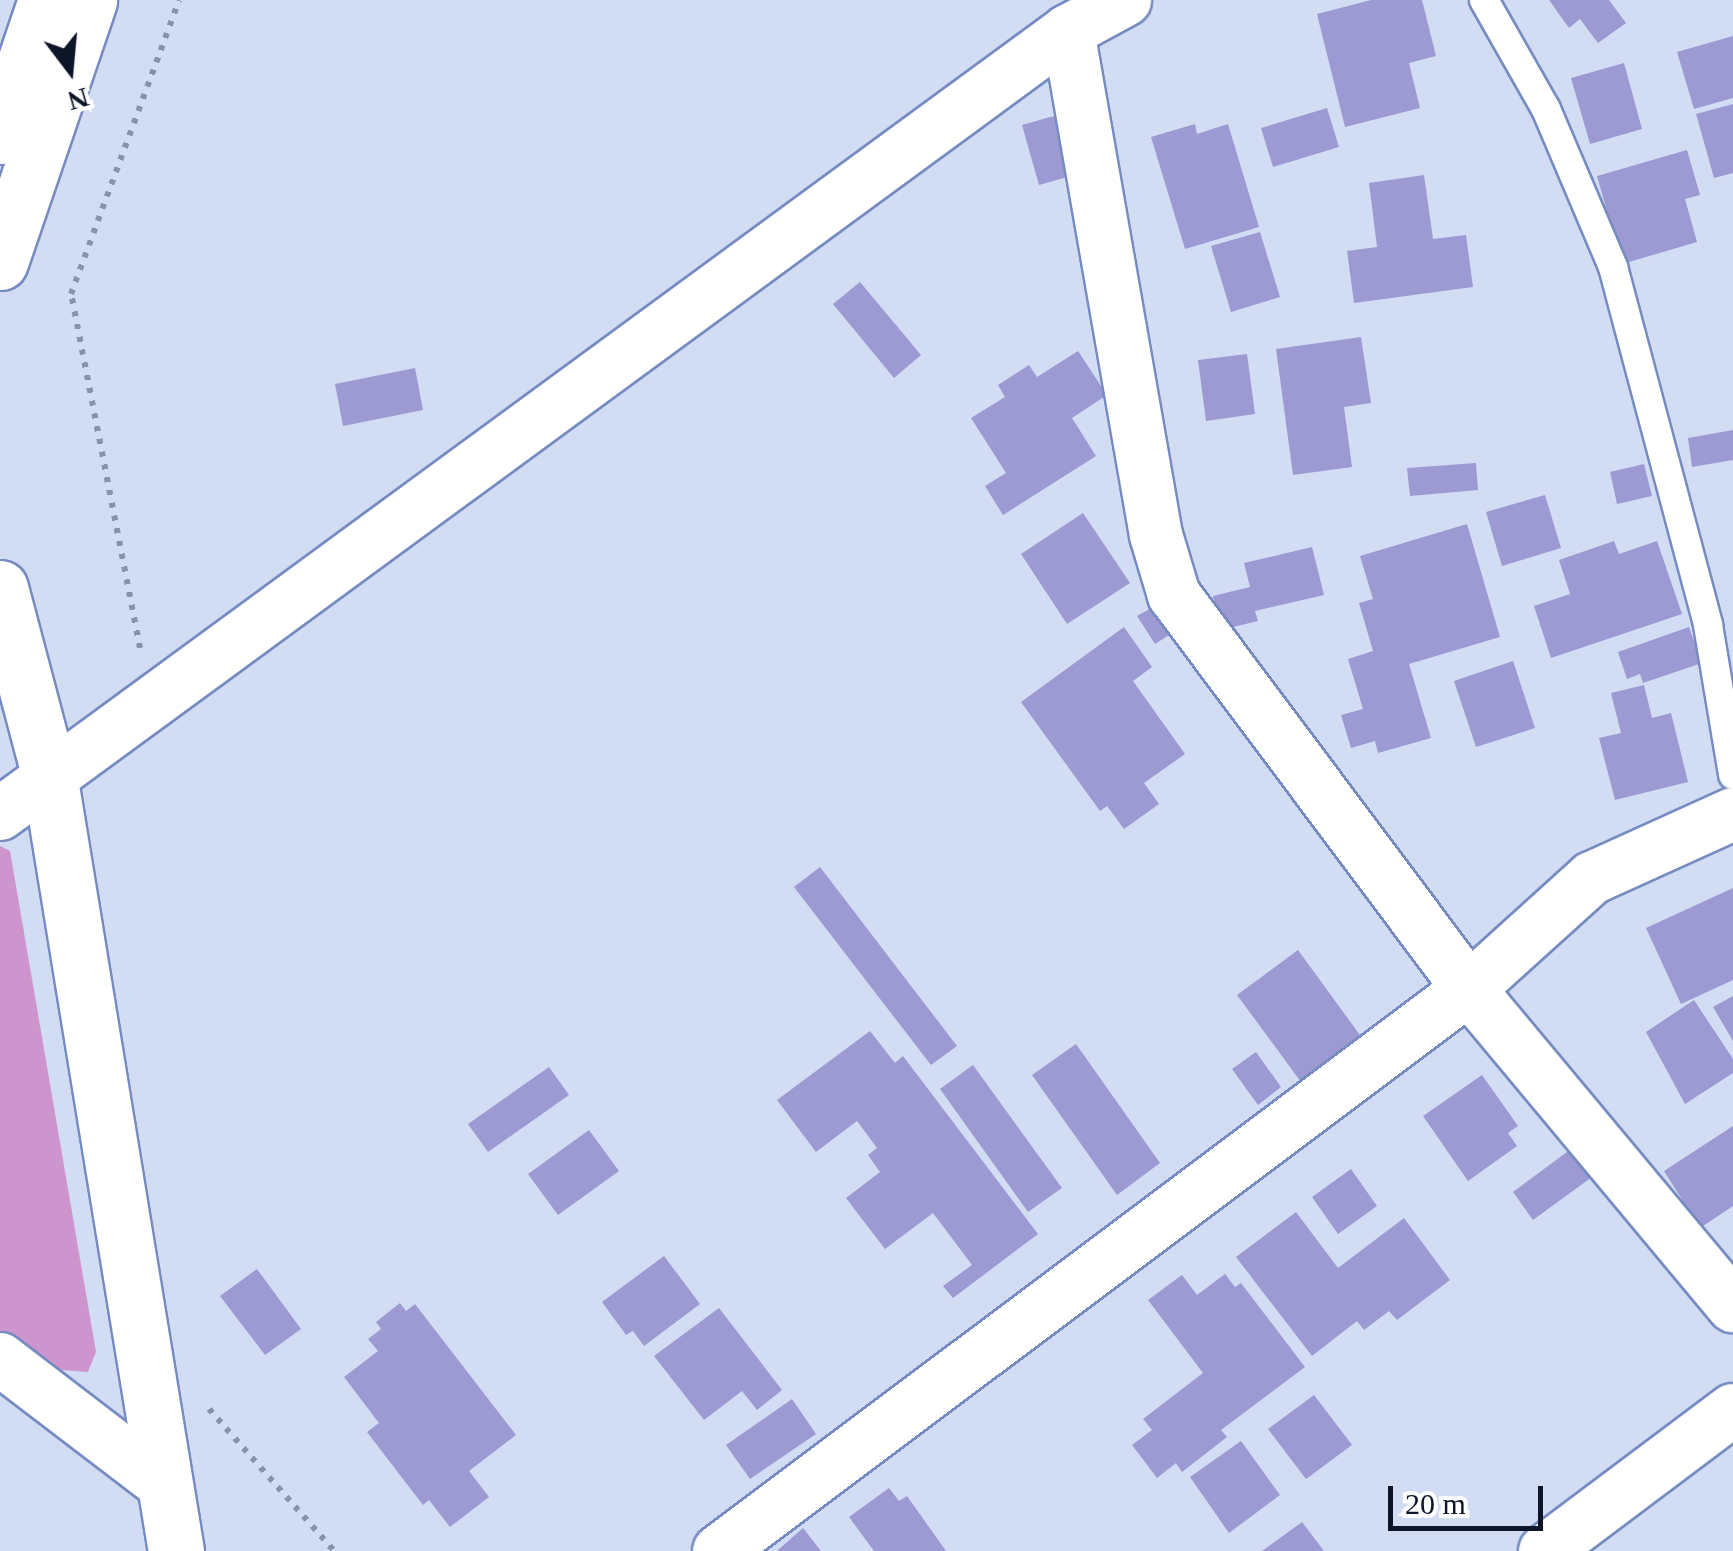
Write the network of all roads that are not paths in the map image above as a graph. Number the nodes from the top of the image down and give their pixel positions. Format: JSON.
{"nodes":[{"id":1,"x":46,"y":0,"type":"edge"},
{"id":2,"x":89,"y":0,"type":"edge"},
{"id":3,"x":1126,"y":0,"type":"edge"},
{"id":4,"x":1484,"y":0,"type":"edge"},
{"id":5,"x":1068,"y":31,"type":"junction"},
{"id":6,"x":0,"y":136,"type":"edge"},
{"id":7,"x":0,"y":262,"type":"edge"},
{"id":8,"x":0,"y":588,"type":"edge"},
{"id":9,"x":1720,"y":622,"type":"edge"},
{"id":10,"x":49,"y":774,"type":"junction"},
{"id":11,"x":1733,"y":775,"type":"edge"},
{"id":12,"x":0,"y":814,"type":"edge"},
{"id":13,"x":1733,"y":814,"type":"edge"},
{"id":14,"x":1469,"y":989,"type":"junction"},
{"id":15,"x":1733,"y":1306,"type":"edge"},
{"id":16,"x":0,"y":1359,"type":"edge"},
{"id":17,"x":1733,"y":1410,"type":"edge"},
{"id":18,"x":164,"y":1484,"type":"junction"},
{"id":19,"x":176,"y":1551,"type":"edge"},
{"id":20,"x":719,"y":1551,"type":"edge"},
{"id":21,"x":1545,"y":1551,"type":"edge"}],
"edges":[{"from":1,"to":6,"type":"main road"},
{"from":2,"to":7,"type":"main road"},
{"from":3,"to":5,"type":"street"},
{"from":4,"to":9,"type":"lane"},
{"from":5,"to":10,"type":"street"},
{"from":5,"to":14,"type":"street"},
{"from":8,"to":10,"type":"main road"},
{"from":9,"to":11,"type":"lane"},
{"from":10,"to":12,"type":"street"},
{"from":10,"to":18,"type":"main road"},
{"from":13,"to":14,"type":"street"},
{"from":14,"to":15,"type":"street"},
{"from":14,"to":20,"type":"street"},
{"from":16,"to":18,"type":"street"},
{"from":17,"to":21,"type":"street"},
{"from":18,"to":19,"type":"main road"}]}
